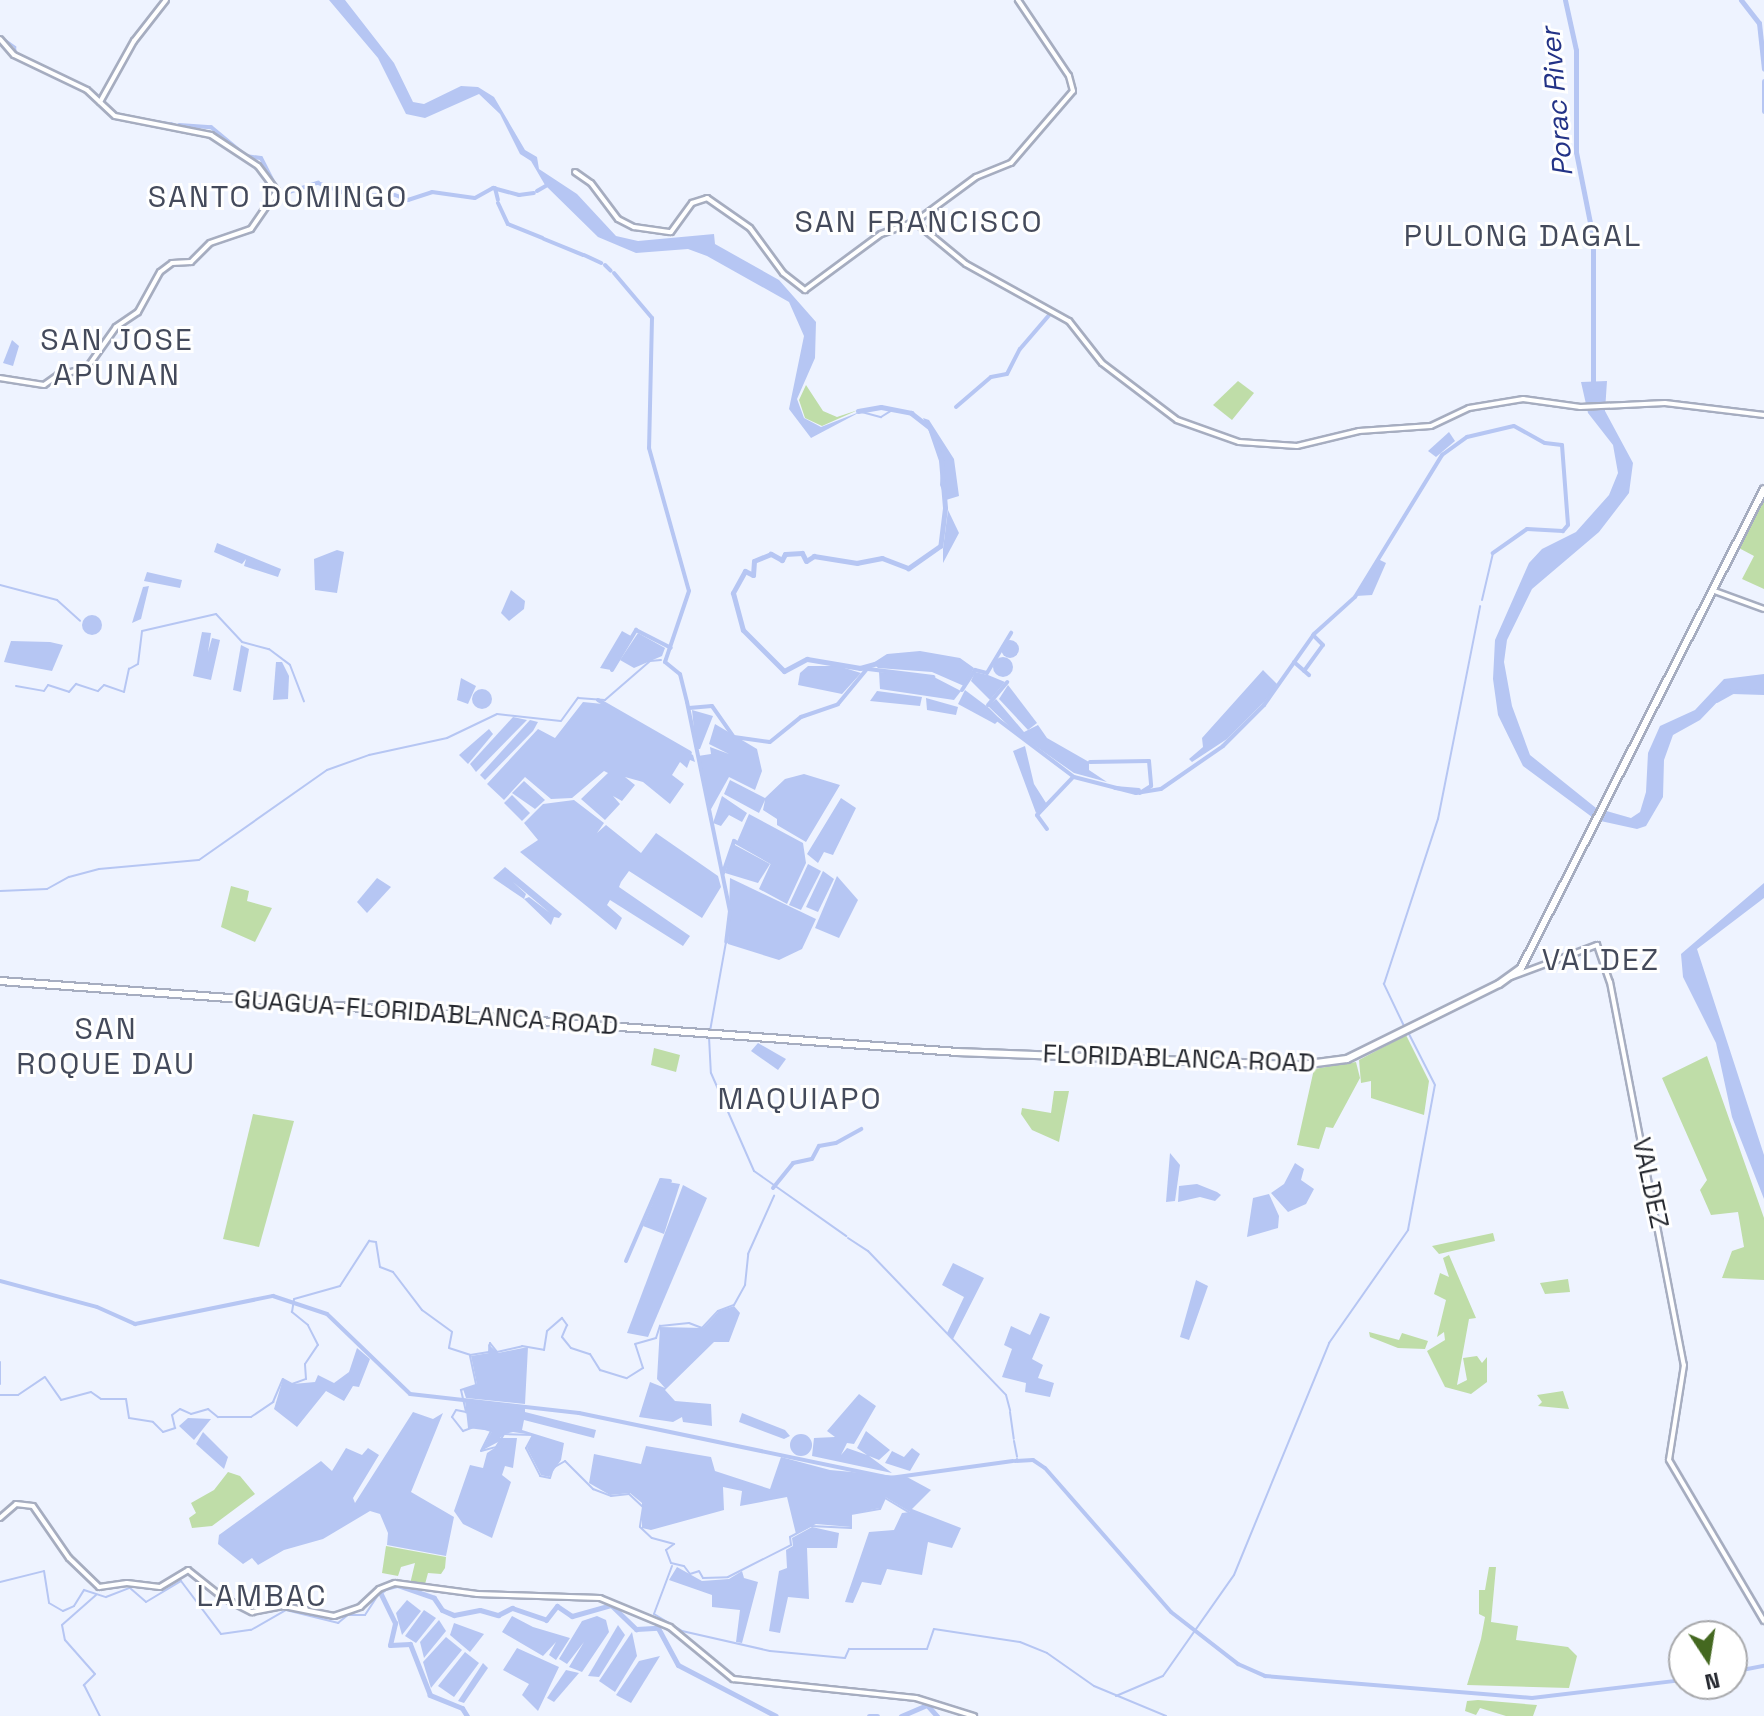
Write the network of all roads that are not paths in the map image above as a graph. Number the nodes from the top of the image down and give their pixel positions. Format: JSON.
{"nodes":[{"id":1,"x":166,"y":0,"type":"edge"},
{"id":2,"x":1018,"y":0,"type":"edge"},
{"id":3,"x":0,"y":39,"type":"edge"},
{"id":4,"x":100,"y":101,"type":"junction"},
{"id":5,"x":575,"y":172,"type":"dead end"},
{"id":6,"x":915,"y":222,"type":"junction"},
{"id":7,"x":0,"y":378,"type":"edge"},
{"id":8,"x":1764,"y":415,"type":"edge"},
{"id":9,"x":1764,"y":489,"type":"edge"},
{"id":10,"x":1712,"y":590,"type":"junction"},
{"id":11,"x":1764,"y":609,"type":"edge"},
{"id":12,"x":1525,"y":962,"type":"junction"},
{"id":13,"x":1533,"y":970,"type":"junction"},
{"id":14,"x":1511,"y":977,"type":"junction"},
{"id":15,"x":0,"y":981,"type":"edge"},
{"id":16,"x":708,"y":1033,"type":"joint"},
{"id":17,"x":0,"y":1518,"type":"edge"},
{"id":18,"x":1764,"y":1621,"type":"edge"},
{"id":19,"x":974,"y":1716,"type":"edge"}],
"edges":[{"from":1,"to":4,"type":"street"},
{"from":2,"to":6,"type":"street"},
{"from":3,"to":4,"type":"street"},
{"from":4,"to":7,"type":"street"},
{"from":5,"to":6,"type":"street"},
{"from":6,"to":8,"type":"street"},
{"from":9,"to":10,"type":"main road","name":"FLORIDABLANCA ROAD"},
{"from":10,"to":11,"type":"street"},
{"from":10,"to":12,"type":"main road","name":"FLORIDABLANCA ROAD"},
{"from":12,"to":13,"type":"street"},
{"from":12,"to":14,"type":"main road","name":"FLORIDABLANCA ROAD"},
{"from":13,"to":14,"type":"street"},
{"from":13,"to":18,"type":"street","name":"VALDEZ"},
{"from":14,"to":16,"type":"main road","name":"FLORIDABLANCA ROAD"},
{"from":15,"to":16,"type":"main road","name":"GUAGUA-FLORIDABLANCA ROAD"},
{"from":17,"to":19,"type":"street"}]}
